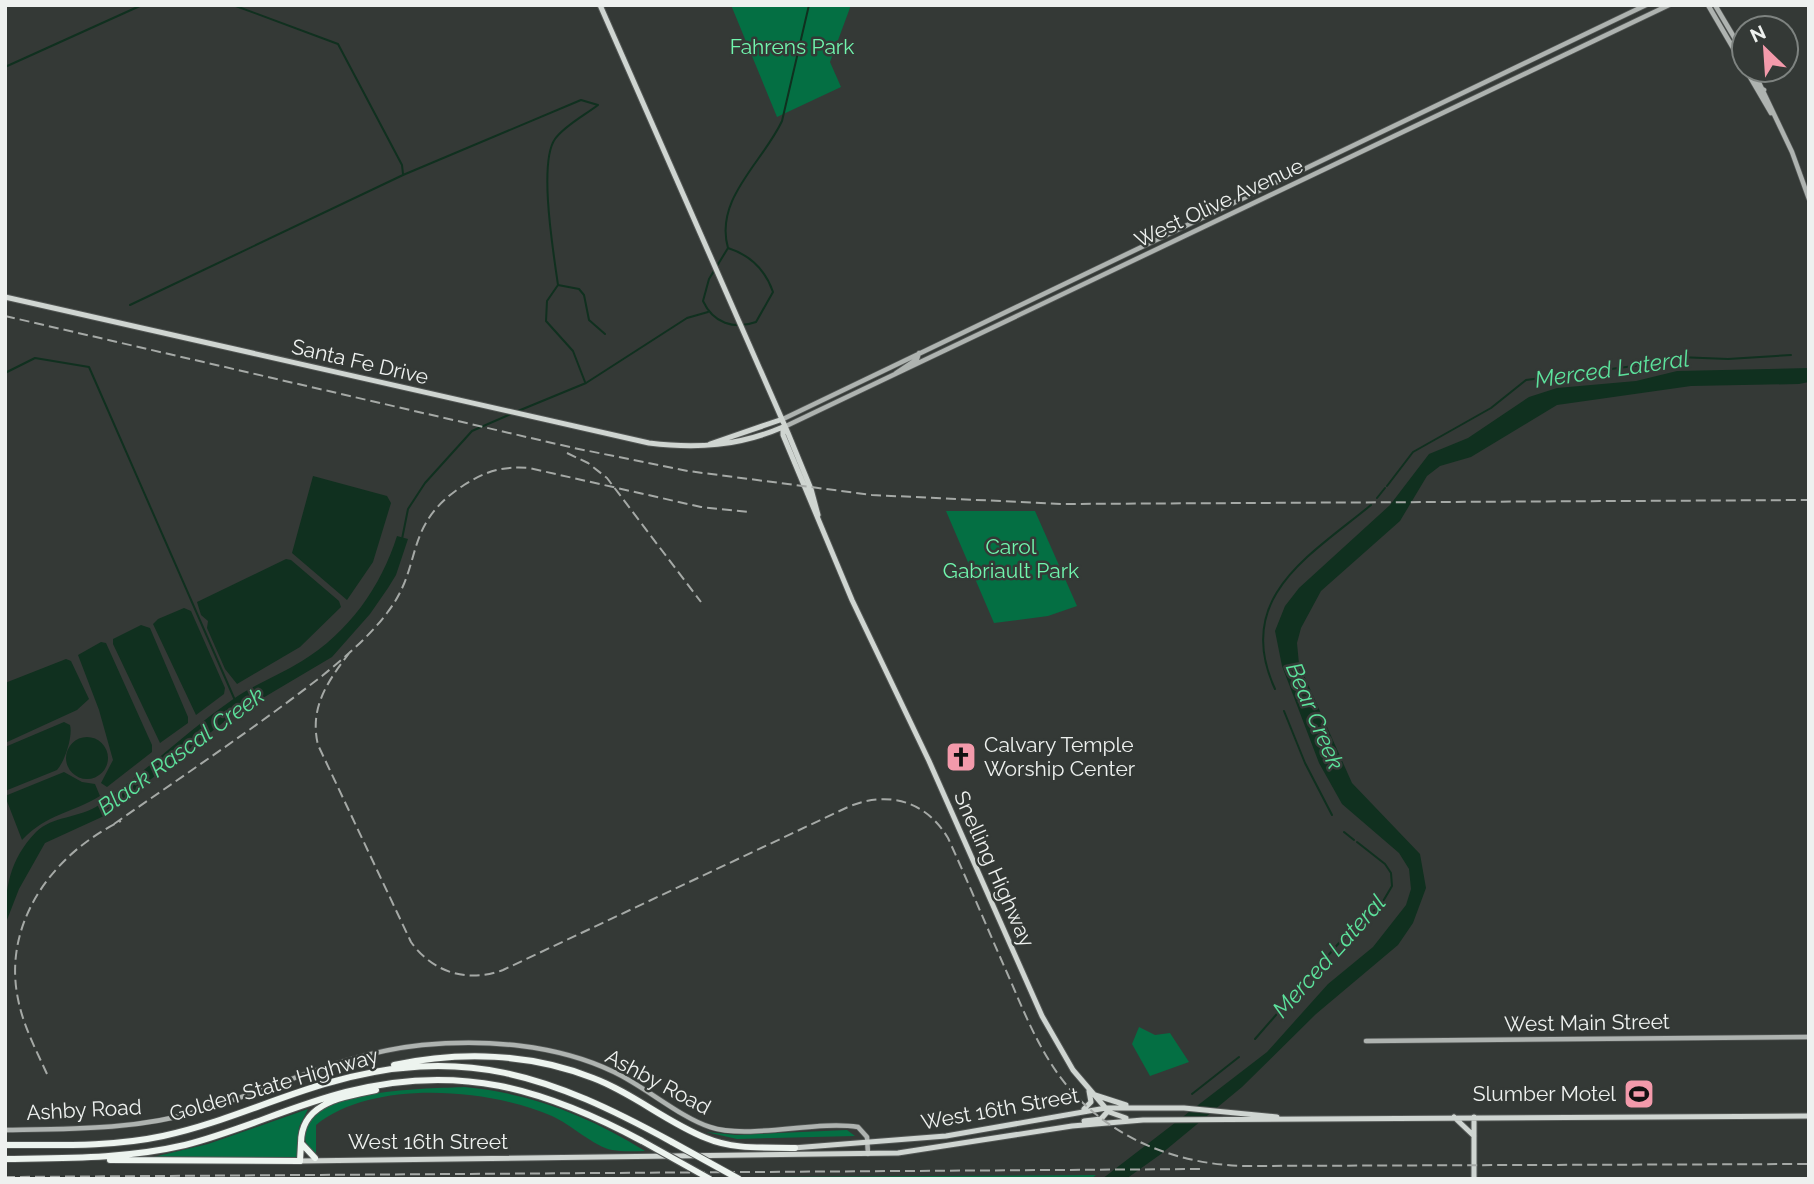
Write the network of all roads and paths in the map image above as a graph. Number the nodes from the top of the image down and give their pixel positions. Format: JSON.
{"nodes":[{"id":1,"x":600,"y":5,"type":"edge"},
{"id":2,"x":1646,"y":5,"type":"edge"},
{"id":3,"x":1669,"y":5,"type":"edge"},
{"id":4,"x":1708,"y":5,"type":"edge"},
{"id":5,"x":1716,"y":5,"type":"edge"},
{"id":6,"x":1730,"y":30,"type":"edge"},
{"id":7,"x":1726,"y":38,"type":"junction"},
{"id":8,"x":1730,"y":42,"type":"edge"},
{"id":9,"x":1730,"y":46,"type":"edge"},
{"id":10,"x":1753,"y":84,"type":"edge"},
{"id":11,"x":1756,"y":84,"type":"edge"},
{"id":12,"x":1760,"y":84,"type":"edge"},
{"id":13,"x":1764,"y":91,"type":"junction"},
{"id":14,"x":1774,"y":116,"type":"junction"},
{"id":15,"x":1809,"y":199,"type":"edge"},
{"id":16,"x":5,"y":297,"type":"edge"},
{"id":17,"x":919,"y":353,"type":"junction"},
{"id":18,"x":896,"y":374,"type":"junction"},
{"id":19,"x":780,"y":420,"type":"junction"},
{"id":20,"x":783,"y":427,"type":"junction"},
{"id":21,"x":710,"y":444,"type":"junction"},
{"id":22,"x":1809,"y":1037,"type":"edge"},
{"id":23,"x":1366,"y":1041,"type":"dead end"},
{"id":24,"x":359,"y":1075,"type":"junction"},
{"id":25,"x":433,"y":1080,"type":"junction"},
{"id":26,"x":1084,"y":1082,"type":"junction"},
{"id":27,"x":1095,"y":1095,"type":"junction"},
{"id":28,"x":1133,"y":1106,"type":"junction"},
{"id":29,"x":1107,"y":1109,"type":"junction"},
{"id":30,"x":1080,"y":1111,"type":"junction"},
{"id":31,"x":1809,"y":1116,"type":"edge"},
{"id":32,"x":1454,"y":1117,"type":"junction"},
{"id":33,"x":1474,"y":1117,"type":"junction"},
{"id":34,"x":1280,"y":1118,"type":"junction"},
{"id":35,"x":1143,"y":1120,"type":"junction"},
{"id":36,"x":5,"y":1130,"type":"edge"},
{"id":37,"x":1046,"y":1130,"type":"junction"},
{"id":38,"x":1474,"y":1136,"type":"junction"},
{"id":39,"x":301,"y":1143,"type":"junction"},
{"id":40,"x":868,"y":1144,"type":"junction"},
{"id":41,"x":7,"y":1145,"type":"edge"},
{"id":42,"x":795,"y":1148,"type":"junction"},
{"id":43,"x":869,"y":1154,"type":"junction"},
{"id":44,"x":724,"y":1155,"type":"junction"},
{"id":45,"x":315,"y":1158,"type":"junction"},
{"id":46,"x":8,"y":1159,"type":"edge"},
{"id":47,"x":79,"y":1160,"type":"junction"},
{"id":48,"x":300,"y":1161,"type":"junction"},
{"id":49,"x":710,"y":1179,"type":"edge"},
{"id":50,"x":739,"y":1179,"type":"edge"},
{"id":51,"x":1474,"y":1179,"type":"edge"}],
"edges":[{"from":1,"to":19,"type":"main road","name":"Snelling Highway"},
{"from":2,"to":17,"type":"main road","name":"West Olive Avenue"},
{"from":3,"to":18,"type":"main road","name":"West Olive Avenue"},
{"from":4,"to":7,"type":"main road"},
{"from":5,"to":6,"type":"main road"},
{"from":7,"to":8,"type":"main road"},
{"from":7,"to":9,"type":"main road"},
{"from":10,"to":14,"type":"main road"},
{"from":11,"to":13,"type":"main road"},
{"from":12,"to":13,"type":"main road"},
{"from":13,"to":14,"type":"main road"},
{"from":14,"to":15,"type":"main road"},
{"from":16,"to":21,"type":"main road","name":"Santa Fe Drive"},
{"from":17,"to":18,"type":"main road"},
{"from":17,"to":19,"type":"main road","name":"West Olive Avenue"},
{"from":18,"to":20,"type":"main road","name":"West Olive Avenue"},
{"from":19,"to":20,"type":"main road","name":"Snelling Highway"},
{"from":19,"to":21,"type":"main road","name":"Santa Fe Drive"},
{"from":20,"to":21,"type":"main road","name":"Santa Fe Drive"},
{"from":20,"to":26,"type":"main road","name":"Snelling Highway"},
{"from":22,"to":23,"type":"main road","name":"West Main Street"},
{"from":24,"to":41,"type":"highway","name":"Golden State Highway"},
{"from":24,"to":42,"type":"highway"},
{"from":24,"to":50,"type":"highway","name":"Golden State Highway","bridge":true},
{"from":25,"to":39,"type":"highway"},
{"from":25,"to":47,"type":"highway","name":"Golden State Highway"},
{"from":25,"to":49,"type":"highway","name":"Golden State Highway","bridge":true},
{"from":26,"to":27,"type":"main road","name":"Snelling Highway"},
{"from":26,"to":30,"type":"main road"},
{"from":27,"to":28,"type":"main road"},
{"from":27,"to":29,"type":"main road","name":"Snelling Highway"},
{"from":28,"to":29,"type":"main road","name":"West 16th Street"},
{"from":28,"to":34,"type":"main road","name":"West 16th Street"},
{"from":29,"to":30,"type":"main road","name":"West 16th Street"},
{"from":29,"to":35,"type":"main road"},
{"from":29,"to":37,"type":"main road"},
{"from":30,"to":40,"type":"main road","name":"West 16th Street"},
{"from":31,"to":33,"type":"main road","name":"West 16th Street"},
{"from":32,"to":33,"type":"main road","name":"West 16th Street"},
{"from":32,"to":34,"type":"main road","name":"West 16th Street"},
{"from":32,"to":38,"type":"main road"},
{"from":33,"to":38,"type":"main road"},
{"from":34,"to":35,"type":"main road","name":"West 16th Street"},
{"from":35,"to":37,"type":"main road","name":"West 16th Street"},
{"from":36,"to":40,"type":"main road","name":"Ashby Road"},
{"from":37,"to":43,"type":"main road","name":"West 16th Street"},
{"from":38,"to":51,"type":"main road"},
{"from":39,"to":45,"type":"highway"},
{"from":39,"to":48,"type":"highway"},
{"from":40,"to":42,"type":"main road","name":"West 16th Street"},
{"from":40,"to":43,"type":"main road"},
{"from":42,"to":44,"type":"main road","name":"West 16th Street"},
{"from":43,"to":44,"type":"main road","name":"West 16th Street"},
{"from":44,"to":45,"type":"main road","name":"West 16th Street"},
{"from":45,"to":48,"type":"main road","name":"West 16th Street"},
{"from":46,"to":47,"type":"highway","name":"Golden State Highway"},
{"from":47,"to":48,"type":"highway"}]}
